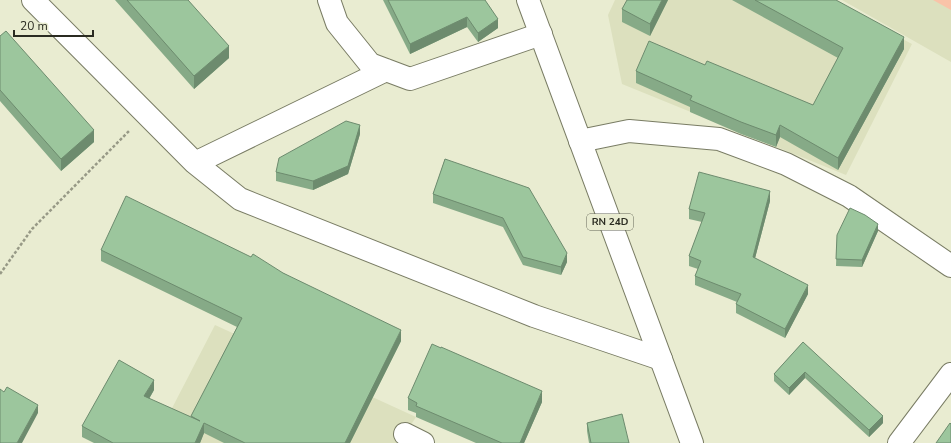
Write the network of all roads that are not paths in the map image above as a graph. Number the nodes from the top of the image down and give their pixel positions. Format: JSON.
{"nodes":[{"id":1,"x":33,"y":0,"type":"edge"},
{"id":2,"x":329,"y":0,"type":"edge"},
{"id":3,"x":528,"y":0,"type":"edge"},
{"id":4,"x":541,"y":34,"type":"junction"},
{"id":5,"x":386,"y":70,"type":"junction"},
{"id":6,"x":580,"y":142,"type":"junction"},
{"id":7,"x":195,"y":163,"type":"junction"},
{"id":8,"x":951,"y":266,"type":"edge"},
{"id":9,"x":661,"y":359,"type":"junction"},
{"id":10,"x":951,"y":374,"type":"edge"},
{"id":11,"x":692,"y":443,"type":"edge"},
{"id":12,"x":899,"y":443,"type":"edge"}],
"edges":[{"from":1,"to":7,"type":"street"},
{"from":2,"to":5,"type":"street"},
{"from":3,"to":4,"type":"street","number":"RN 24D"},
{"from":4,"to":5,"type":"street"},
{"from":4,"to":6,"type":"street","number":"RN 24D"},
{"from":5,"to":7,"type":"street"},
{"from":6,"to":8,"type":"street"},
{"from":6,"to":9,"type":"street","number":"RN 24D"},
{"from":7,"to":9,"type":"street"},
{"from":9,"to":11,"type":"street","number":"RN 24D"},
{"from":10,"to":12,"type":"street"}]}
